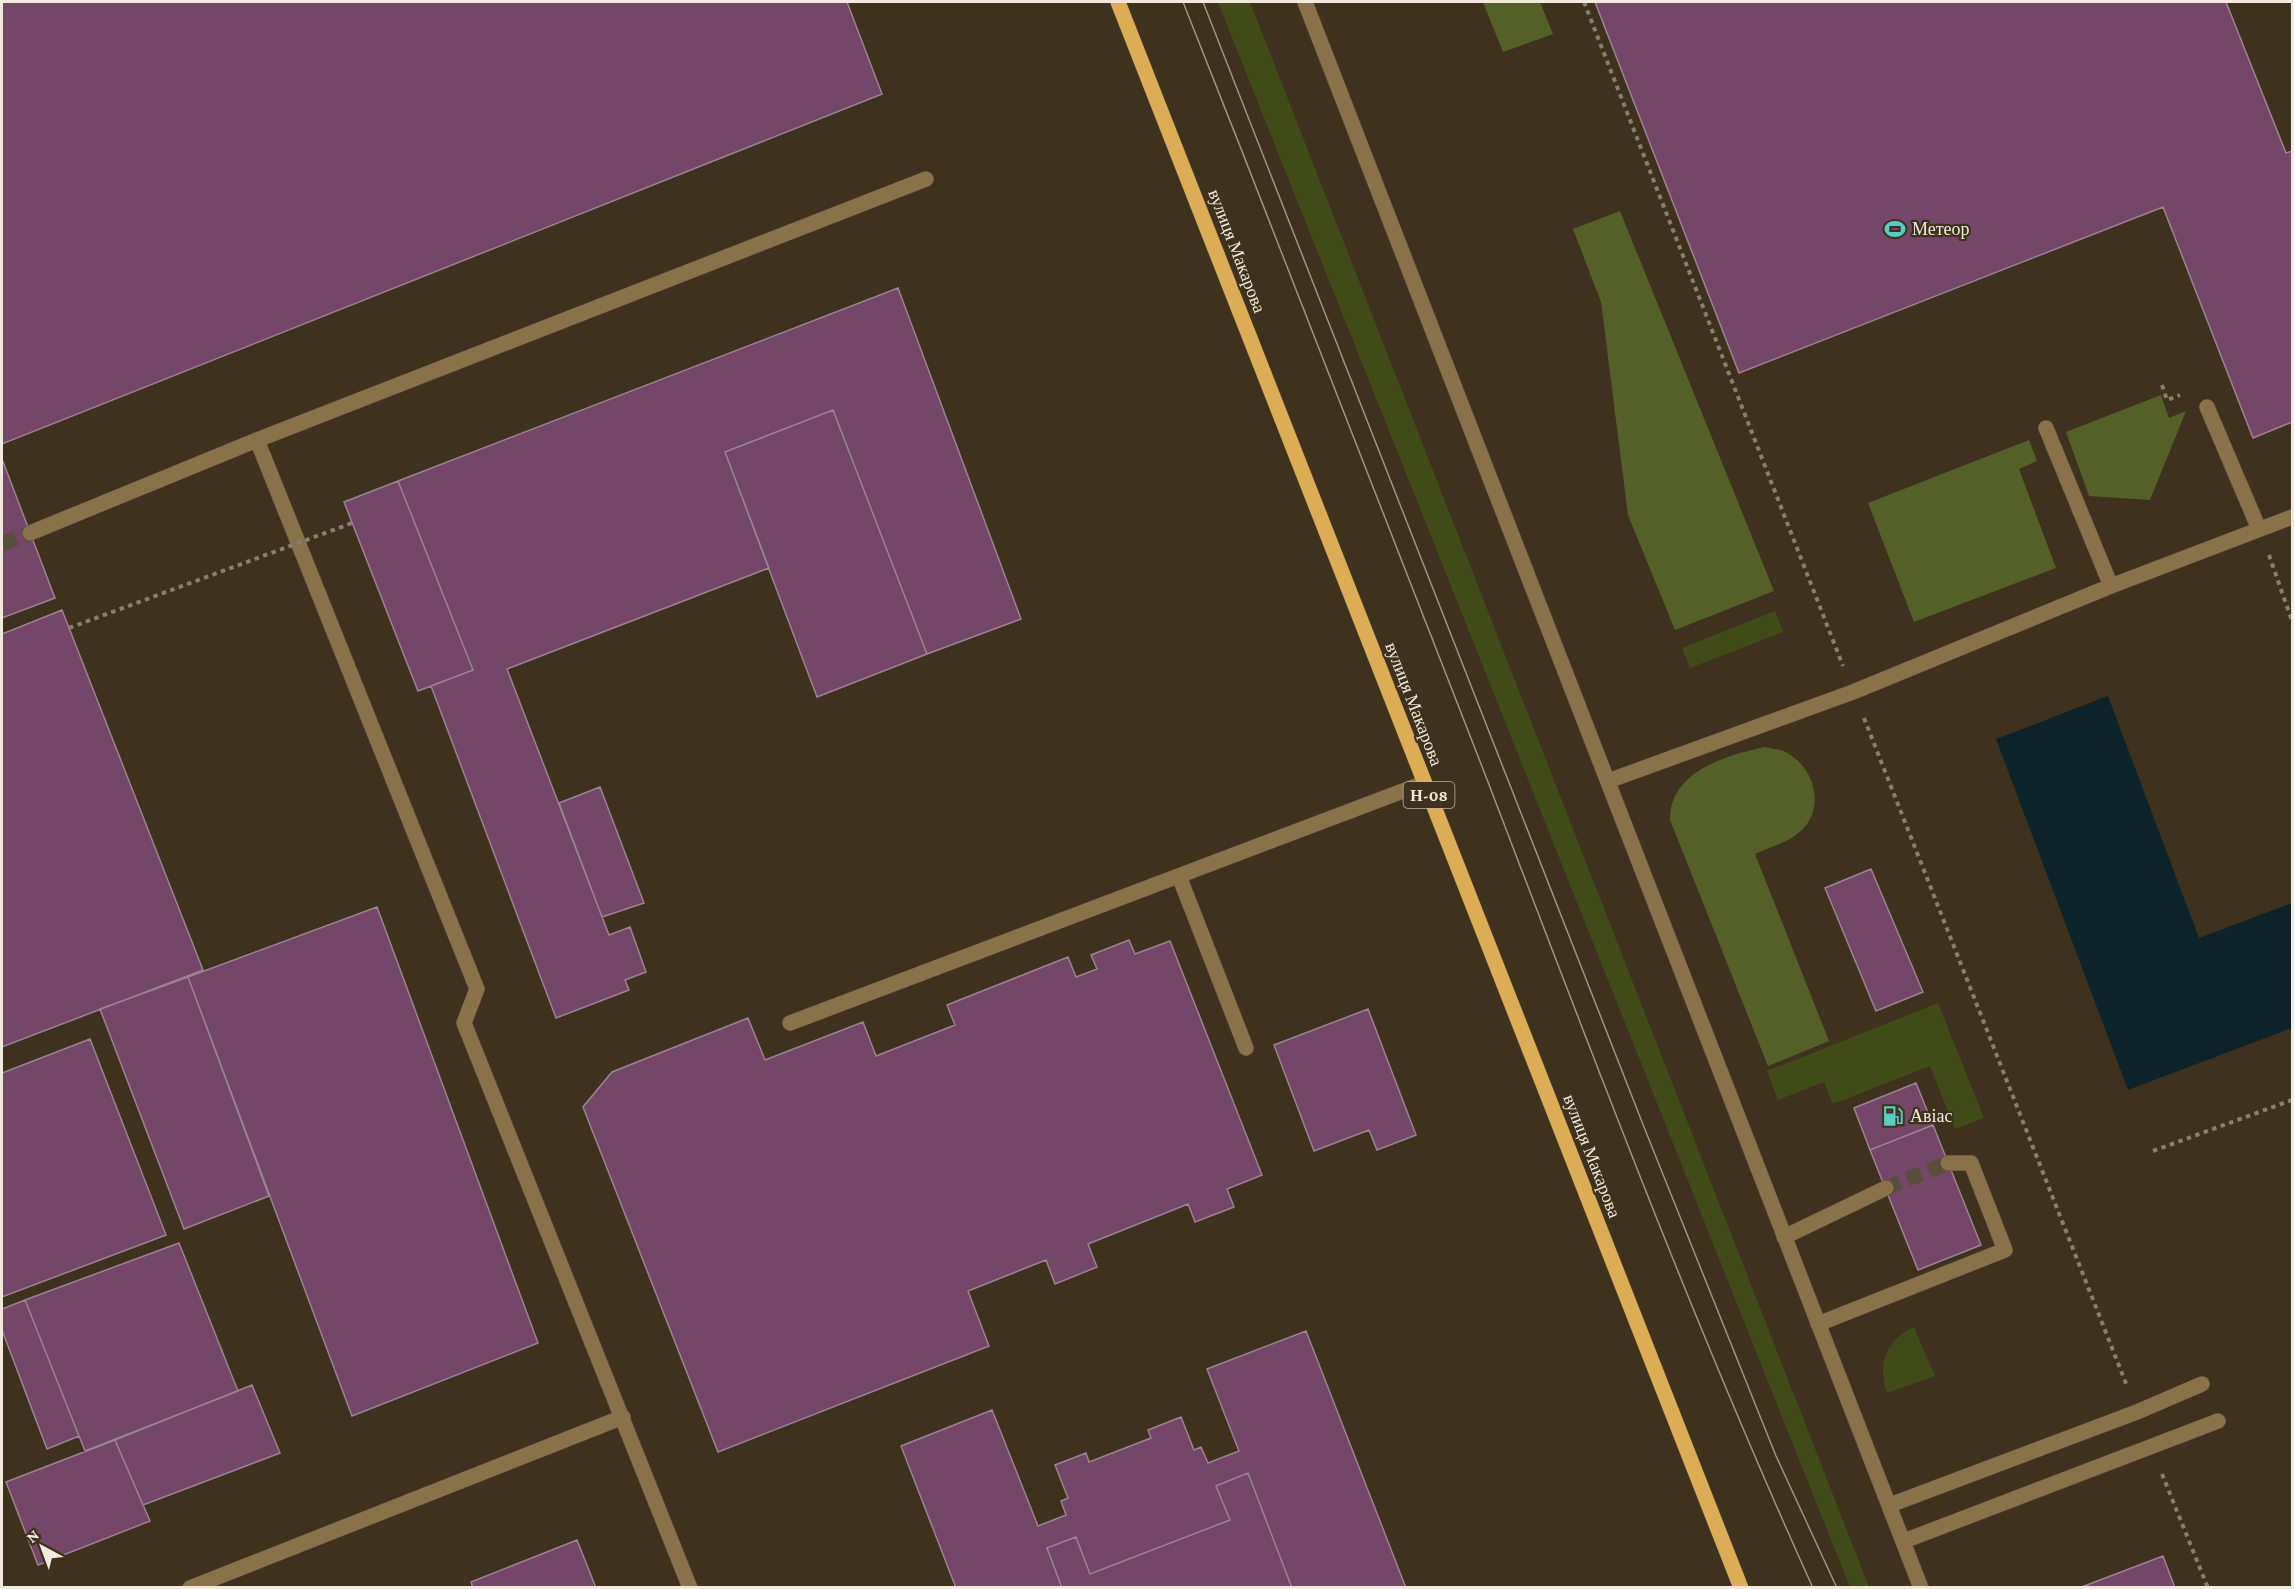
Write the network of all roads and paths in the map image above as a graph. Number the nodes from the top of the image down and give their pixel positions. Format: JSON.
{"nodes":[{"id":1,"x":1118,"y":2,"type":"edge"},
{"id":2,"x":1305,"y":2,"type":"edge"},
{"id":3,"x":1584,"y":2,"type":"edge"},
{"id":4,"x":926,"y":179,"type":"dead end"},
{"id":5,"x":2208,"y":407,"type":"dead end"},
{"id":6,"x":2046,"y":428,"type":"dead end"},
{"id":7,"x":257,"y":440,"type":"junction"},
{"id":8,"x":2292,"y":517,"type":"edge"},
{"id":9,"x":352,"y":523,"type":"dead end"},
{"id":10,"x":2259,"y":529,"type":"junction"},
{"id":11,"x":30,"y":533,"type":"tunnel mouth"},
{"id":12,"x":2111,"y":586,"type":"junction"},
{"id":13,"x":2292,"y":621,"type":"edge"},
{"id":14,"x":69,"y":628,"type":"dead end"},
{"id":15,"x":1853,"y":692,"type":"junction"},
{"id":16,"x":1608,"y":781,"type":"junction"},
{"id":17,"x":1425,"y":783,"type":"junction"},
{"id":18,"x":1179,"y":876,"type":"junction"},
{"id":19,"x":790,"y":1023,"type":"dead end"},
{"id":20,"x":1246,"y":1048,"type":"dead end"},
{"id":21,"x":2292,"y":1100,"type":"edge"},
{"id":22,"x":2153,"y":1150,"type":"dead end"},
{"id":23,"x":1948,"y":1163,"type":"tunnel mouth"},
{"id":24,"x":1886,"y":1188,"type":"tunnel mouth"},
{"id":25,"x":1784,"y":1237,"type":"junction"},
{"id":26,"x":1818,"y":1324,"type":"junction"},
{"id":27,"x":2202,"y":1384,"type":"dead end"},
{"id":28,"x":2137,"y":1412,"type":"junction"},
{"id":29,"x":623,"y":1417,"type":"junction"},
{"id":30,"x":2218,"y":1421,"type":"dead end"},
{"id":31,"x":2150,"y":1446,"type":"junction"},
{"id":32,"x":1890,"y":1505,"type":"junction"},
{"id":33,"x":1904,"y":1541,"type":"junction"},
{"id":34,"x":190,"y":1587,"type":"edge"},
{"id":35,"x":690,"y":1587,"type":"edge"},
{"id":36,"x":1741,"y":1587,"type":"edge"},
{"id":37,"x":1921,"y":1587,"type":"edge"},
{"id":38,"x":2208,"y":1587,"type":"edge"}],
"edges":[{"from":1,"to":17,"type":"main road","name":"вулиця Макарова","number":"Н-08"},
{"from":2,"to":16,"type":"lane"},
{"from":3,"to":15,"type":"path"},
{"from":4,"to":7,"type":"lane"},
{"from":5,"to":10,"type":"lane"},
{"from":6,"to":12,"type":"lane"},
{"from":7,"to":11,"type":"lane"},
{"from":7,"to":29,"type":"lane"},
{"from":8,"to":10,"type":"lane"},
{"from":9,"to":14,"type":"path","bridge":true},
{"from":10,"to":12,"type":"lane"},
{"from":10,"to":13,"type":"path"},
{"from":12,"to":15,"type":"lane"},
{"from":15,"to":16,"type":"lane"},
{"from":15,"to":28,"type":"path"},
{"from":16,"to":25,"type":"lane"},
{"from":17,"to":18,"type":"lane"},
{"from":17,"to":36,"type":"main road","name":"вулиця Макарова","number":"Н-08"},
{"from":18,"to":19,"type":"lane"},
{"from":18,"to":20,"type":"lane"},
{"from":21,"to":22,"type":"path"},
{"from":23,"to":26,"type":"lane"},
{"from":24,"to":25,"type":"lane"},
{"from":25,"to":26,"type":"lane"},
{"from":26,"to":32,"type":"lane"},
{"from":27,"to":28,"type":"lane"},
{"from":28,"to":32,"type":"lane"},
{"from":29,"to":34,"type":"lane"},
{"from":29,"to":35,"type":"lane"},
{"from":30,"to":31,"type":"lane"},
{"from":31,"to":33,"type":"lane"},
{"from":31,"to":38,"type":"path"},
{"from":32,"to":33,"type":"lane"},
{"from":33,"to":37,"type":"lane"}]}
